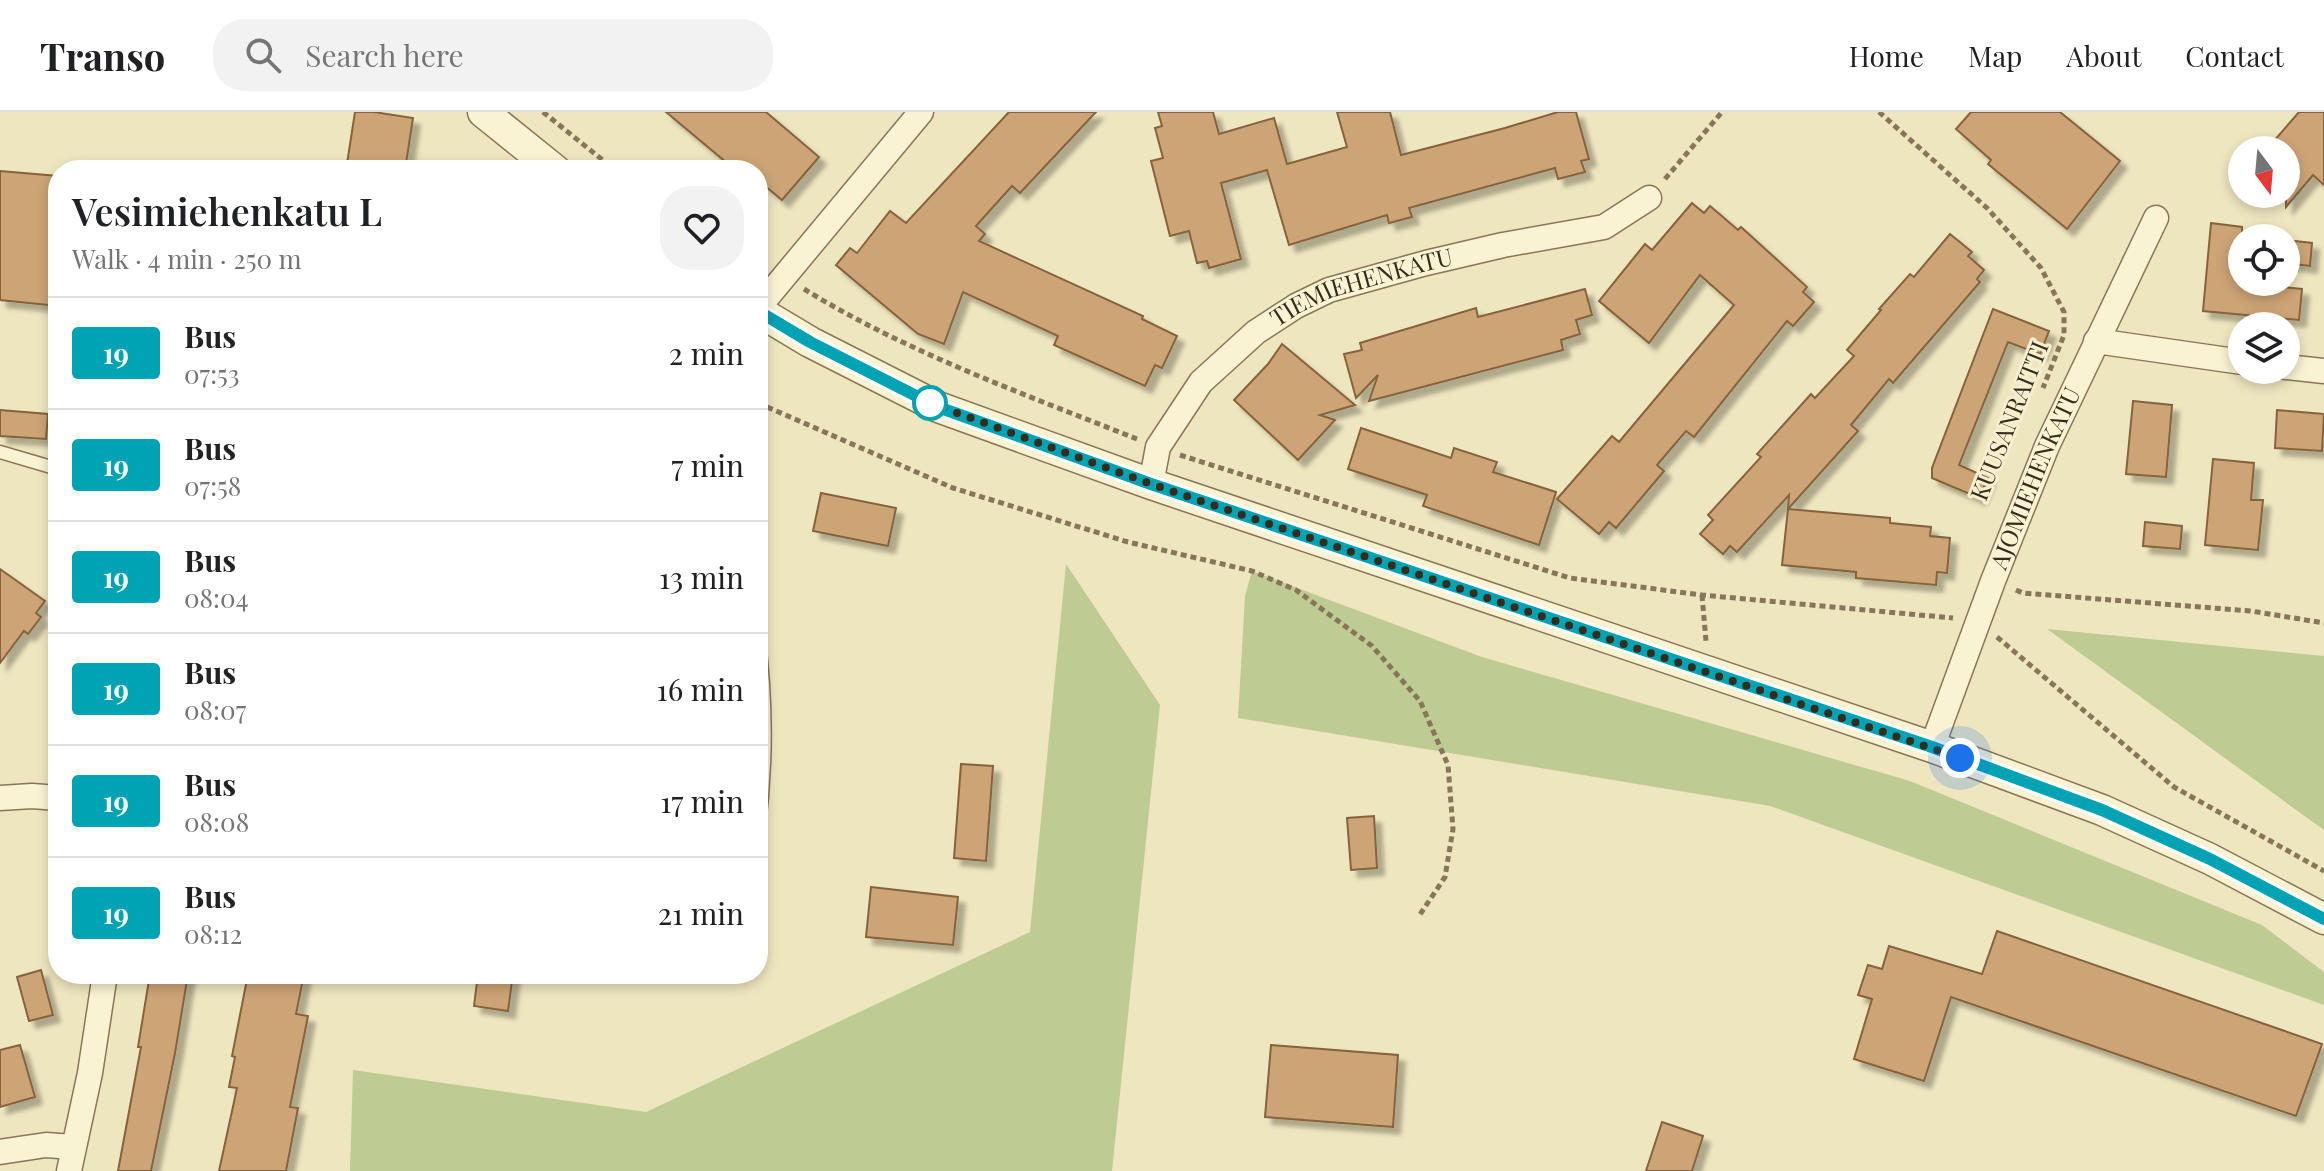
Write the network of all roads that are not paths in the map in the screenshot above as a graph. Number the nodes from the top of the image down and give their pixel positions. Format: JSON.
{"nodes":[{"id":1,"x":483,"y":112,"type":"edge"},
{"id":2,"x":921,"y":112,"type":"edge"},
{"id":3,"x":543,"y":160,"type":"edge"},
{"id":4,"x":1649,"y":198,"type":"road end"},
{"id":5,"x":2156,"y":218,"type":"dead end"},
{"id":6,"x":768,"y":296,"type":"edge"},
{"id":7,"x":768,"y":315,"type":"edge"},
{"id":8,"x":2096,"y":341,"type":"junction"},
{"id":9,"x":2228,"y":360,"type":"edge"},
{"id":10,"x":2300,"y":368,"type":"edge"},
{"id":11,"x":2324,"y":371,"type":"edge"},
{"id":12,"x":0,"y":452,"type":"edge"},
{"id":13,"x":48,"y":466,"type":"edge"},
{"id":14,"x":1151,"y":484,"type":"junction"},
{"id":15,"x":1932,"y":747,"type":"junction"},
{"id":16,"x":48,"y":797,"type":"edge"},
{"id":17,"x":0,"y":798,"type":"edge"},
{"id":18,"x":2324,"y":919,"type":"edge"},
{"id":19,"x":103,"y":984,"type":"edge"},
{"id":20,"x":0,"y":1152,"type":"edge"},
{"id":21,"x":71,"y":1159,"type":"edge"}],
"edges":[{"from":1,"to":3,"type":"street"},
{"from":2,"to":6,"type":"street"},
{"from":4,"to":14,"type":"street","name":"TIEMIEHENKATU"},
{"from":5,"to":8,"type":"street","name":"AJOMIEHENKATU"},
{"from":7,"to":14,"type":"street"},
{"from":8,"to":9,"type":"street"},
{"from":8,"to":15,"type":"street","name":"AJOMIEHENKATU"},
{"from":10,"to":11,"type":"street"},
{"from":12,"to":13,"type":"lane"},
{"from":14,"to":15,"type":"street"},
{"from":15,"to":18,"type":"street"},
{"from":16,"to":17,"type":"street"},
{"from":19,"to":21,"type":"street"},
{"from":20,"to":21,"type":"street"}]}
